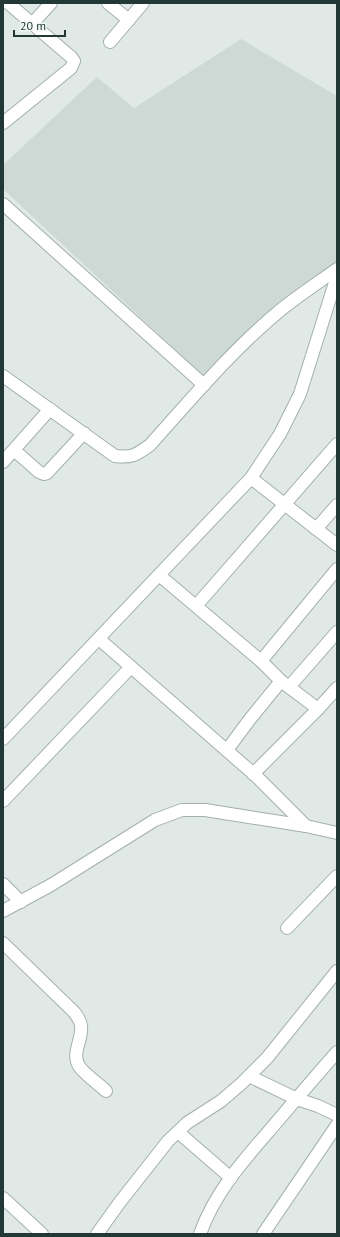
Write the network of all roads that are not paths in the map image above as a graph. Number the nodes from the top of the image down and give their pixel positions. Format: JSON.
{"nodes":[{"id":1,"x":8,"y":3,"type":"edge"},
{"id":2,"x":51,"y":3,"type":"edge"},
{"id":3,"x":108,"y":3,"type":"edge"},
{"id":4,"x":143,"y":3,"type":"edge"},
{"id":5,"x":129,"y":20,"type":"junction"},
{"id":6,"x":32,"y":24,"type":"junction"},
{"id":7,"x":110,"y":42,"type":"dead end"},
{"id":8,"x":3,"y":123,"type":"edge"},
{"id":9,"x":3,"y":204,"type":"edge"},
{"id":10,"x":337,"y":269,"type":"edge"},
{"id":11,"x":337,"y":276,"type":"edge"},
{"id":12,"x":3,"y":376,"type":"edge"},
{"id":13,"x":204,"y":385,"type":"junction"},
{"id":14,"x":50,"y":409,"type":"junction"},
{"id":15,"x":84,"y":433,"type":"junction"},
{"id":16,"x":337,"y":444,"type":"edge"},
{"id":17,"x":14,"y":450,"type":"junction"},
{"id":18,"x":3,"y":462,"type":"edge"},
{"id":19,"x":251,"y":478,"type":"junction"},
{"id":20,"x":286,"y":504,"type":"junction"},
{"id":21,"x":337,"y":505,"type":"edge"},
{"id":22,"x":316,"y":529,"type":"junction"},
{"id":23,"x":337,"y":544,"type":"edge"},
{"id":24,"x":337,"y":569,"type":"edge"},
{"id":25,"x":159,"y":575,"type":"junction"},
{"id":26,"x":196,"y":606,"type":"junction"},
{"id":27,"x":337,"y":632,"type":"edge"},
{"id":28,"x":99,"y":639,"type":"junction"},
{"id":29,"x":261,"y":661,"type":"junction"},
{"id":30,"x":131,"y":667,"type":"junction"},
{"id":31,"x":285,"y":684,"type":"junction"},
{"id":32,"x":337,"y":688,"type":"edge"},
{"id":33,"x":318,"y":710,"type":"junction"},
{"id":34,"x":3,"y":739,"type":"edge"},
{"id":35,"x":227,"y":750,"type":"junction"},
{"id":36,"x":253,"y":774,"type":"junction"},
{"id":37,"x":3,"y":800,"type":"edge"},
{"id":38,"x":306,"y":826,"type":"junction"},
{"id":39,"x":337,"y":833,"type":"edge"},
{"id":40,"x":337,"y":876,"type":"edge"},
{"id":41,"x":3,"y":884,"type":"edge"},
{"id":42,"x":20,"y":902,"type":"junction"},
{"id":43,"x":3,"y":911,"type":"edge"},
{"id":44,"x":286,"y":928,"type":"dead end"},
{"id":45,"x":3,"y":943,"type":"edge"},
{"id":46,"x":337,"y":971,"type":"edge"},
{"id":47,"x":337,"y":1052,"type":"edge"},
{"id":48,"x":249,"y":1076,"type":"junction"},
{"id":49,"x":106,"y":1092,"type":"dead end"},
{"id":50,"x":297,"y":1099,"type":"junction"},
{"id":51,"x":337,"y":1115,"type":"edge"},
{"id":52,"x":337,"y":1125,"type":"edge"},
{"id":53,"x":178,"y":1132,"type":"junction"},
{"id":54,"x":230,"y":1178,"type":"junction"},
{"id":55,"x":3,"y":1198,"type":"edge"},
{"id":56,"x":42,"y":1234,"type":"edge"},
{"id":57,"x":97,"y":1234,"type":"edge"},
{"id":58,"x":200,"y":1234,"type":"edge"},
{"id":59,"x":263,"y":1234,"type":"edge"}],
"edges":[{"from":1,"to":6,"type":"street"},
{"from":2,"to":6,"type":"street"},
{"from":3,"to":5,"type":"street"},
{"from":4,"to":5,"type":"street"},
{"from":5,"to":7,"type":"street"},
{"from":6,"to":8,"type":"street"},
{"from":9,"to":13,"type":"street"},
{"from":10,"to":13,"type":"street"},
{"from":11,"to":19,"type":"street"},
{"from":12,"to":14,"type":"street"},
{"from":13,"to":15,"type":"street"},
{"from":14,"to":15,"type":"street"},
{"from":14,"to":17,"type":"street"},
{"from":15,"to":17,"type":"street"},
{"from":16,"to":20,"type":"street"},
{"from":17,"to":18,"type":"street"},
{"from":19,"to":20,"type":"street"},
{"from":19,"to":25,"type":"street"},
{"from":20,"to":22,"type":"street"},
{"from":20,"to":26,"type":"street"},
{"from":21,"to":22,"type":"street"},
{"from":22,"to":23,"type":"street"},
{"from":24,"to":29,"type":"street"},
{"from":25,"to":26,"type":"street"},
{"from":25,"to":28,"type":"street"},
{"from":26,"to":29,"type":"street"},
{"from":27,"to":31,"type":"street"},
{"from":28,"to":30,"type":"street"},
{"from":28,"to":34,"type":"street"},
{"from":29,"to":31,"type":"street"},
{"from":30,"to":35,"type":"street"},
{"from":30,"to":37,"type":"street"},
{"from":31,"to":33,"type":"street"},
{"from":31,"to":35,"type":"street"},
{"from":32,"to":33,"type":"street"},
{"from":33,"to":36,"type":"street"},
{"from":35,"to":36,"type":"street"},
{"from":36,"to":38,"type":"street"},
{"from":38,"to":39,"type":"street"},
{"from":38,"to":42,"type":"street"},
{"from":40,"to":44,"type":"street"},
{"from":41,"to":42,"type":"street"},
{"from":42,"to":43,"type":"street"},
{"from":45,"to":49,"type":"street"},
{"from":46,"to":48,"type":"street"},
{"from":47,"to":50,"type":"street"},
{"from":48,"to":50,"type":"street"},
{"from":48,"to":53,"type":"street"},
{"from":50,"to":51,"type":"street"},
{"from":50,"to":54,"type":"street"},
{"from":52,"to":59,"type":"street"},
{"from":53,"to":54,"type":"street"},
{"from":53,"to":57,"type":"street"},
{"from":54,"to":58,"type":"street"},
{"from":55,"to":56,"type":"street"}]}
